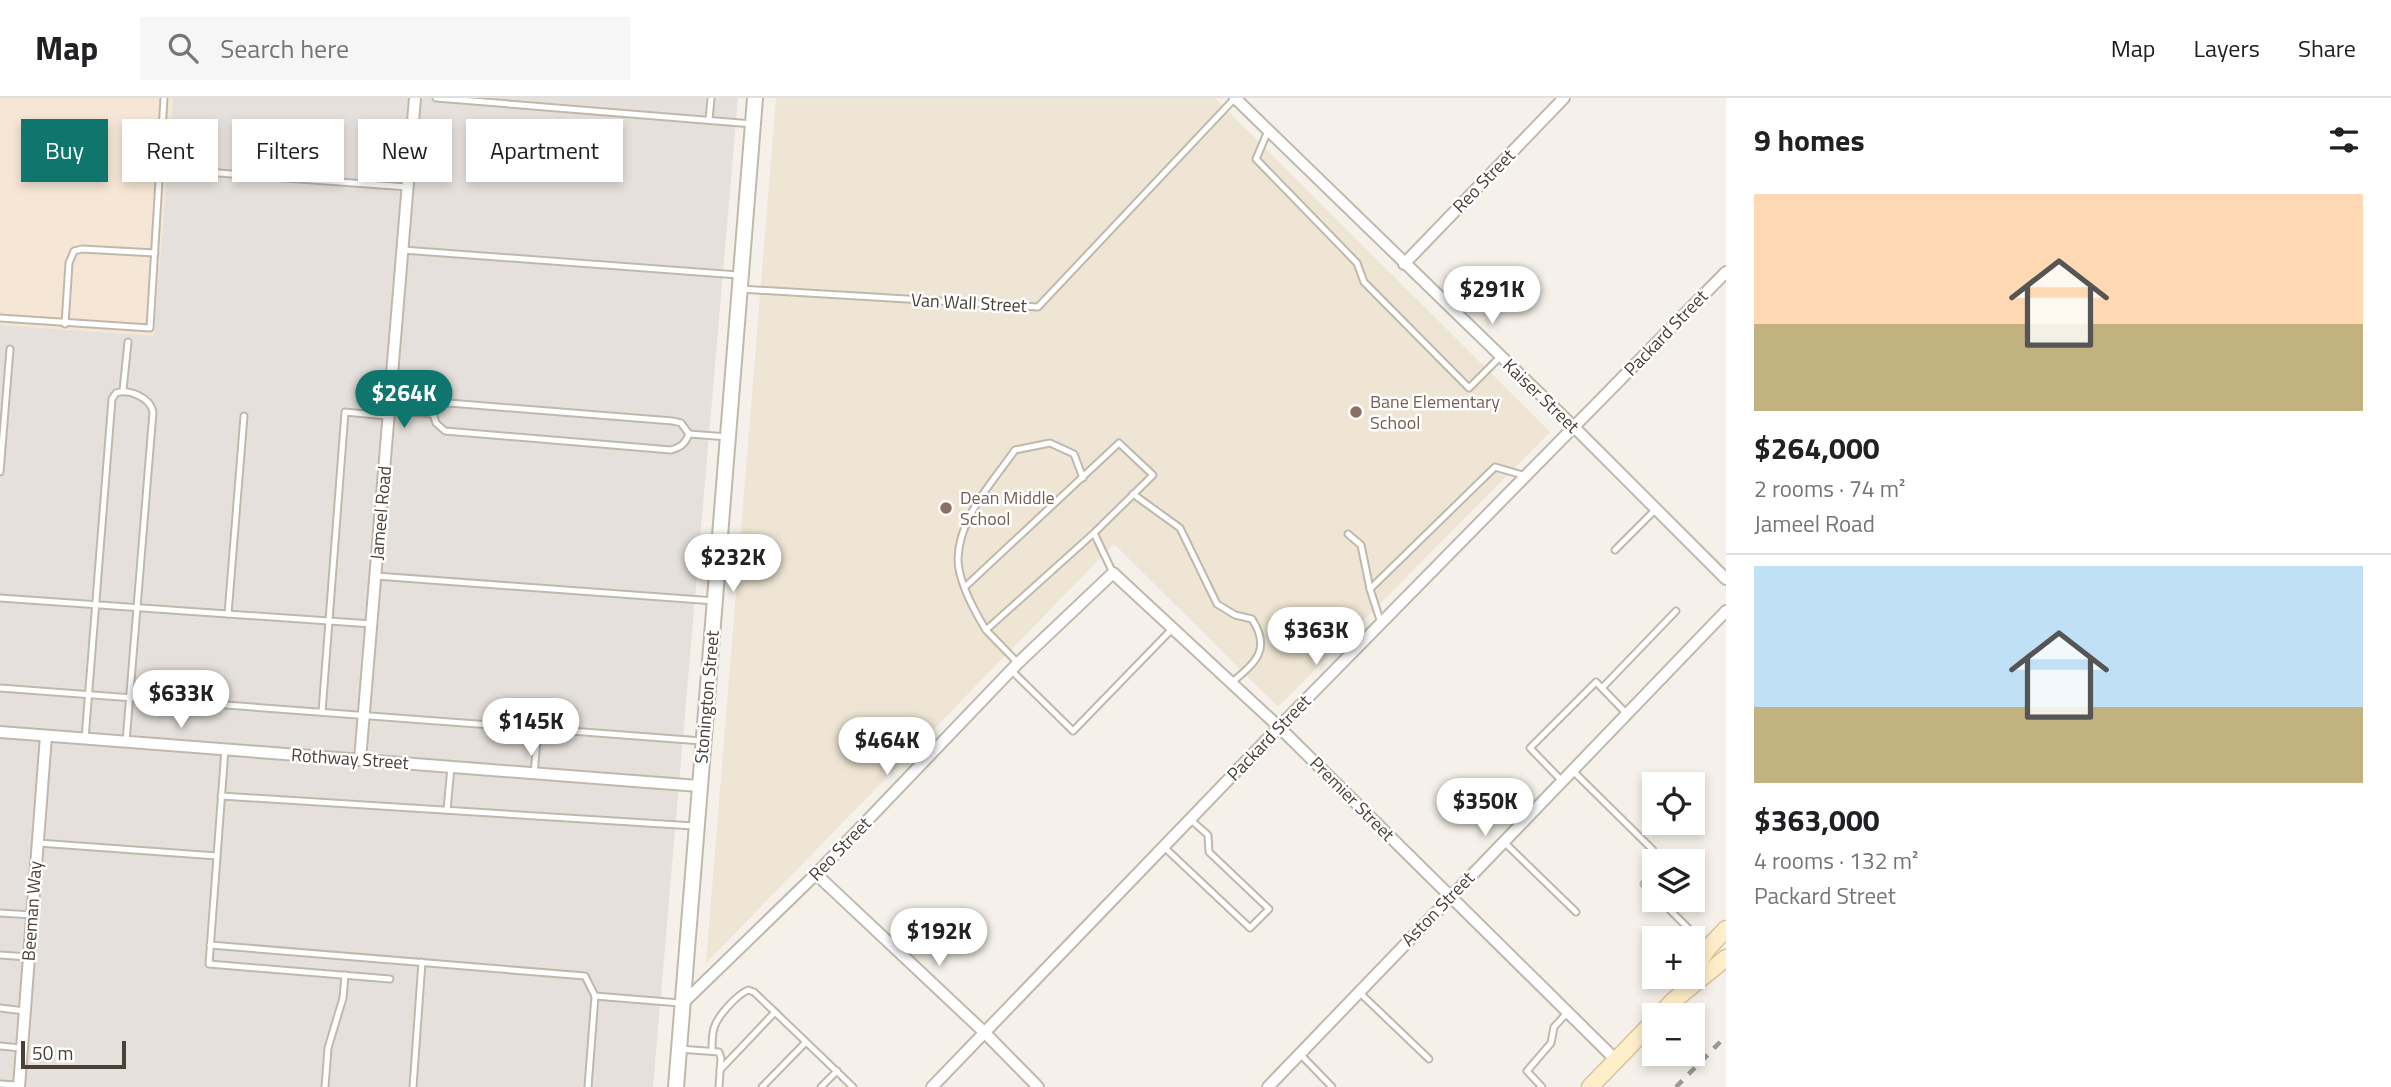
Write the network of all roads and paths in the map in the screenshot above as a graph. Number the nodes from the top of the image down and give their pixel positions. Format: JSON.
{"nodes":[{"id":1,"x":164,"y":98,"type":"edge"},
{"id":2,"x":415,"y":98,"type":"edge"},
{"id":3,"x":436,"y":98,"type":"edge"},
{"id":4,"x":711,"y":98,"type":"edge"},
{"id":5,"x":755,"y":98,"type":"edge"},
{"id":6,"x":1235,"y":98,"type":"edge"},
{"id":7,"x":1564,"y":98,"type":"edge"},
{"id":8,"x":457,"y":99,"type":"edge"},
{"id":9,"x":709,"y":120,"type":"junction"},
{"id":10,"x":752,"y":124,"type":"junction"},
{"id":11,"x":1268,"y":131,"type":"junction"},
{"id":12,"x":218,"y":173,"type":"edge"},
{"id":13,"x":408,"y":187,"type":"junction"},
{"id":14,"x":403,"y":250,"type":"junction"},
{"id":15,"x":155,"y":253,"type":"junction"},
{"id":16,"x":1404,"y":264,"type":"junction"},
{"id":17,"x":1726,"y":272,"type":"edge"},
{"id":18,"x":741,"y":282,"type":"junction"},
{"id":19,"x":0,"y":318,"type":"edge"},
{"id":20,"x":65,"y":324,"type":"junction"},
{"id":21,"x":128,"y":342,"type":"dead end"},
{"id":22,"x":10,"y":349,"type":"dead end"},
{"id":23,"x":1500,"y":356,"type":"junction"},
{"id":24,"x":123,"y":390,"type":"junction"},
{"id":25,"x":389,"y":413,"type":"junction"},
{"id":26,"x":433,"y":414,"type":"junction"},
{"id":27,"x":244,"y":416,"type":"dead end"},
{"id":28,"x":1574,"y":427,"type":"junction"},
{"id":29,"x":689,"y":434,"type":"junction"},
{"id":30,"x":727,"y":437,"type":"junction"},
{"id":31,"x":0,"y":472,"type":"edge"},
{"id":32,"x":1526,"y":476,"type":"junction"},
{"id":33,"x":1083,"y":478,"type":"junction"},
{"id":34,"x":1133,"y":494,"type":"junction"},
{"id":35,"x":1655,"y":510,"type":"junction"},
{"id":36,"x":1094,"y":533,"type":"junction"},
{"id":37,"x":1348,"y":534,"type":"dead end"},
{"id":38,"x":1615,"y":550,"type":"dead end"},
{"id":39,"x":1113,"y":573,"type":"junction"},
{"id":40,"x":376,"y":576,"type":"junction"},
{"id":41,"x":1726,"y":579,"type":"edge"},
{"id":42,"x":965,"y":587,"type":"junction"},
{"id":43,"x":1370,"y":589,"type":"junction"},
{"id":44,"x":0,"y":598,"type":"edge"},
{"id":45,"x":715,"y":601,"type":"junction"},
{"id":46,"x":96,"y":605,"type":"junction"},
{"id":47,"x":136,"y":607,"type":"junction"},
{"id":48,"x":1676,"y":611,"type":"dead end"},
{"id":49,"x":1726,"y":611,"type":"edge"},
{"id":50,"x":228,"y":614,"type":"junction"},
{"id":51,"x":329,"y":621,"type":"junction"},
{"id":52,"x":372,"y":624,"type":"junction"},
{"id":53,"x":1381,"y":624,"type":"junction"},
{"id":54,"x":1173,"y":628,"type":"junction"},
{"id":55,"x":986,"y":629,"type":"junction"},
{"id":56,"x":1014,"y":666,"type":"junction"},
{"id":57,"x":1231,"y":683,"type":"junction"},
{"id":58,"x":0,"y":688,"type":"edge"},
{"id":59,"x":1602,"y":688,"type":"junction"},
{"id":60,"x":89,"y":695,"type":"junction"},
{"id":61,"x":130,"y":698,"type":"junction"},
{"id":62,"x":322,"y":712,"type":"junction"},
{"id":63,"x":1627,"y":714,"type":"junction"},
{"id":64,"x":364,"y":715,"type":"junction"},
{"id":65,"x":1279,"y":727,"type":"junction"},
{"id":66,"x":538,"y":728,"type":"junction"},
{"id":67,"x":0,"y":732,"type":"edge"},
{"id":68,"x":46,"y":736,"type":"junction"},
{"id":69,"x":85,"y":739,"type":"junction"},
{"id":70,"x":703,"y":741,"type":"junction"},
{"id":71,"x":126,"y":742,"type":"junction"},
{"id":72,"x":225,"y":749,"type":"junction"},
{"id":73,"x":360,"y":760,"type":"junction"},
{"id":74,"x":451,"y":767,"type":"junction"},
{"id":75,"x":1572,"y":770,"type":"junction"},
{"id":76,"x":534,"y":774,"type":"junction"},
{"id":77,"x":1562,"y":781,"type":"junction"},
{"id":78,"x":699,"y":786,"type":"junction"},
{"id":79,"x":221,"y":796,"type":"junction"},
{"id":80,"x":447,"y":810,"type":"junction"},
{"id":81,"x":1191,"y":820,"type":"junction"},
{"id":82,"x":697,"y":826,"type":"junction"},
{"id":83,"x":1503,"y":841,"type":"junction"},
{"id":84,"x":38,"y":843,"type":"junction"},
{"id":85,"x":1164,"y":847,"type":"junction"},
{"id":86,"x":1652,"y":849,"type":"edge"},
{"id":87,"x":217,"y":856,"type":"junction"},
{"id":88,"x":816,"y":874,"type":"junction"},
{"id":89,"x":1450,"y":896,"type":"junction"},
{"id":90,"x":1576,"y":912,"type":"dead end"},
{"id":91,"x":1672,"y":912,"type":"edge"},
{"id":92,"x":0,"y":913,"type":"edge"},
{"id":93,"x":32,"y":915,"type":"junction"},
{"id":94,"x":1726,"y":929,"type":"edge"},
{"id":95,"x":210,"y":945,"type":"junction"},
{"id":96,"x":1708,"y":948,"type":"junction"},
{"id":97,"x":1705,"y":953,"type":"edge"},
{"id":98,"x":0,"y":955,"type":"edge"},
{"id":99,"x":29,"y":957,"type":"junction"},
{"id":100,"x":1726,"y":958,"type":"edge"},
{"id":101,"x":422,"y":962,"type":"junction"},
{"id":102,"x":345,"y":975,"type":"junction"},
{"id":103,"x":390,"y":979,"type":"dead end"},
{"id":104,"x":1681,"y":989,"type":"edge"},
{"id":105,"x":1359,"y":992,"type":"junction"},
{"id":106,"x":595,"y":996,"type":"junction"},
{"id":107,"x":1673,"y":1001,"type":"joint"},
{"id":108,"x":683,"y":1003,"type":"junction"},
{"id":109,"x":0,"y":1008,"type":"edge"},
{"id":110,"x":25,"y":1011,"type":"junction"},
{"id":111,"x":775,"y":1012,"type":"junction"},
{"id":112,"x":1568,"y":1012,"type":"junction"},
{"id":113,"x":984,"y":1032,"type":"junction"},
{"id":114,"x":1642,"y":1033,"type":"edge"},
{"id":115,"x":806,"y":1042,"type":"junction"},
{"id":116,"x":0,"y":1046,"type":"edge"},
{"id":117,"x":22,"y":1048,"type":"junction"},
{"id":118,"x":679,"y":1049,"type":"junction"},
{"id":119,"x":712,"y":1051,"type":"junction"},
{"id":120,"x":1300,"y":1054,"type":"junction"},
{"id":121,"x":1429,"y":1059,"type":"dead end"},
{"id":122,"x":1616,"y":1060,"type":"junction"},
{"id":123,"x":720,"y":1070,"type":"junction"},
{"id":124,"x":837,"y":1071,"type":"junction"},
{"id":125,"x":0,"y":1084,"type":"edge"},
{"id":126,"x":19,"y":1086,"type":"edge"},
{"id":127,"x":325,"y":1087,"type":"edge"},
{"id":128,"x":413,"y":1087,"type":"edge"},
{"id":129,"x":588,"y":1087,"type":"edge"},
{"id":130,"x":676,"y":1087,"type":"edge"},
{"id":131,"x":719,"y":1087,"type":"edge"},
{"id":132,"x":762,"y":1087,"type":"edge"},
{"id":133,"x":821,"y":1087,"type":"edge"},
{"id":134,"x":853,"y":1087,"type":"edge"},
{"id":135,"x":932,"y":1087,"type":"edge"},
{"id":136,"x":1038,"y":1087,"type":"edge"},
{"id":137,"x":1268,"y":1087,"type":"edge"},
{"id":138,"x":1332,"y":1087,"type":"edge"},
{"id":139,"x":1542,"y":1087,"type":"edge"},
{"id":140,"x":1590,"y":1087,"type":"edge"}],
"edges":[{"from":1,"to":15,"type":"lane"},
{"from":2,"to":13,"type":"street","name":"Jameel Road"},
{"from":3,"to":8,"type":"lane"},
{"from":4,"to":9,"type":"lane"},
{"from":5,"to":10,"type":"street","name":"Stonington Street"},
{"from":6,"to":11,"type":"street","name":"Kaiser Street"},
{"from":6,"to":18,"type":"lane","name":"Van Wall Street"},
{"from":7,"to":16,"type":"street","name":"Reo Street"},
{"from":8,"to":9,"type":"lane"},
{"from":9,"to":10,"type":"lane"},
{"from":10,"to":18,"type":"street","name":"Stonington Street"},
{"from":11,"to":16,"type":"street","name":"Kaiser Street"},
{"from":11,"to":23,"type":"lane"},
{"from":12,"to":13,"type":"lane"},
{"from":13,"to":14,"type":"street","name":"Jameel Road"},
{"from":14,"to":18,"type":"lane"},
{"from":14,"to":25,"type":"street","name":"Jameel Road"},
{"from":15,"to":20,"type":"lane"},
{"from":15,"to":20,"type":"lane"},
{"from":16,"to":23,"type":"street","name":"Kaiser Street"},
{"from":17,"to":28,"type":"street","name":"Packard Street"},
{"from":18,"to":30,"type":"street","name":"Stonington Street"},
{"from":19,"to":20,"type":"lane"},
{"from":21,"to":24,"type":"lane"},
{"from":22,"to":31,"type":"lane"},
{"from":23,"to":28,"type":"street","name":"Kaiser Street"},
{"from":24,"to":46,"type":"lane"},
{"from":24,"to":47,"type":"lane"},
{"from":25,"to":26,"type":"lane"},
{"from":25,"to":40,"type":"street","name":"Jameel Road"},
{"from":25,"to":51,"type":"lane"},
{"from":26,"to":29,"type":"lane"},
{"from":26,"to":29,"type":"lane"},
{"from":27,"to":50,"type":"lane"},
{"from":28,"to":32,"type":"street","name":"Packard Street"},
{"from":28,"to":35,"type":"street","name":"Kaiser Street"},
{"from":29,"to":30,"type":"lane"},
{"from":30,"to":45,"type":"street","name":"Stonington Street"},
{"from":32,"to":43,"type":"lane"},
{"from":32,"to":53,"type":"street","name":"Packard Street"},
{"from":33,"to":34,"type":"lane"},
{"from":33,"to":42,"type":"lane"},
{"from":33,"to":42,"type":"lane"},
{"from":34,"to":36,"type":"lane"},
{"from":34,"to":57,"type":"lane"},
{"from":35,"to":38,"type":"lane"},
{"from":35,"to":41,"type":"street","name":"Kaiser Street"},
{"from":36,"to":39,"type":"lane"},
{"from":36,"to":55,"type":"lane"},
{"from":37,"to":43,"type":"lane"},
{"from":39,"to":54,"type":"street","name":"Premier Street"},
{"from":39,"to":56,"type":"street","name":"Reo Street"},
{"from":40,"to":45,"type":"lane"},
{"from":40,"to":52,"type":"street","name":"Jameel Road"},
{"from":42,"to":55,"type":"lane"},
{"from":43,"to":53,"type":"lane"},
{"from":44,"to":46,"type":"lane"},
{"from":45,"to":70,"type":"street","name":"Stonington Street"},
{"from":46,"to":47,"type":"lane"},
{"from":46,"to":60,"type":"lane"},
{"from":47,"to":50,"type":"lane"},
{"from":47,"to":61,"type":"lane"},
{"from":48,"to":59,"type":"lane"},
{"from":49,"to":63,"type":"street","name":"Aston Street"},
{"from":50,"to":51,"type":"lane"},
{"from":51,"to":52,"type":"lane"},
{"from":51,"to":62,"type":"lane"},
{"from":52,"to":64,"type":"street","name":"Jameel Road"},
{"from":53,"to":65,"type":"street","name":"Packard Street"},
{"from":54,"to":56,"type":"lane"},
{"from":54,"to":57,"type":"street","name":"Premier Street"},
{"from":55,"to":56,"type":"lane"},
{"from":56,"to":88,"type":"street","name":"Reo Street"},
{"from":57,"to":65,"type":"street","name":"Premier Street"},
{"from":58,"to":60,"type":"lane"},
{"from":59,"to":63,"type":"lane"},
{"from":59,"to":77,"type":"lane"},
{"from":60,"to":61,"type":"lane"},
{"from":60,"to":69,"type":"lane"},
{"from":61,"to":62,"type":"lane"},
{"from":61,"to":71,"type":"lane"},
{"from":62,"to":64,"type":"lane"},
{"from":63,"to":75,"type":"street","name":"Aston Street"},
{"from":64,"to":66,"type":"lane"},
{"from":64,"to":73,"type":"street","name":"Jameel Road"},
{"from":65,"to":81,"type":"street","name":"Packard Street"},
{"from":65,"to":89,"type":"street","name":"Premier Street"},
{"from":66,"to":70,"type":"lane"},
{"from":66,"to":76,"type":"lane"},
{"from":67,"to":68,"type":"street","name":"Rothway Street"},
{"from":68,"to":69,"type":"street","name":"Rothway Street"},
{"from":68,"to":84,"type":"street","name":"Beeman Way"},
{"from":69,"to":71,"type":"street","name":"Rothway Street"},
{"from":70,"to":78,"type":"street","name":"Stonington Street"},
{"from":71,"to":72,"type":"street","name":"Rothway Street"},
{"from":72,"to":73,"type":"street","name":"Rothway Street"},
{"from":72,"to":79,"type":"lane"},
{"from":73,"to":74,"type":"street","name":"Rothway Street"},
{"from":74,"to":76,"type":"street","name":"Rothway Street"},
{"from":74,"to":80,"type":"lane"},
{"from":75,"to":77,"type":"street","name":"Aston Street"},
{"from":75,"to":86,"type":"lane"},
{"from":76,"to":78,"type":"street","name":"Rothway Street"},
{"from":77,"to":83,"type":"street","name":"Aston Street"},
{"from":78,"to":82,"type":"street","name":"Stonington Street"},
{"from":79,"to":80,"type":"lane"},
{"from":79,"to":87,"type":"lane"},
{"from":80,"to":82,"type":"lane"},
{"from":81,"to":85,"type":"street","name":"Packard Street"},
{"from":81,"to":85,"type":"lane"},
{"from":82,"to":108,"type":"street","name":"Stonington Street"},
{"from":83,"to":89,"type":"street","name":"Aston Street"},
{"from":83,"to":90,"type":"lane"},
{"from":84,"to":87,"type":"lane"},
{"from":84,"to":93,"type":"street","name":"Beeman Way"},
{"from":85,"to":113,"type":"street","name":"Packard Street"},
{"from":87,"to":95,"type":"lane"},
{"from":88,"to":108,"type":"street","name":"Reo Street"},
{"from":88,"to":113,"type":"street"},
{"from":89,"to":105,"type":"street","name":"Aston Street"},
{"from":89,"to":112,"type":"street","name":"Premier Street"},
{"from":91,"to":96,"type":"lane"},
{"from":92,"to":93,"type":"lane"},
{"from":93,"to":99,"type":"street","name":"Beeman Way"},
{"from":94,"to":96,"type":"main road"},
{"from":95,"to":101,"type":"lane"},
{"from":95,"to":102,"type":"lane"},
{"from":96,"to":97,"type":"main road"},
{"from":98,"to":99,"type":"lane"},
{"from":99,"to":110,"type":"street","name":"Beeman Way"},
{"from":100,"to":107,"type":"main road"},
{"from":101,"to":106,"type":"lane"},
{"from":101,"to":128,"type":"lane"},
{"from":102,"to":103,"type":"lane"},
{"from":102,"to":127,"type":"lane"},
{"from":104,"to":107,"type":"main road"},
{"from":105,"to":120,"type":"street","name":"Aston Street"},
{"from":105,"to":121,"type":"lane"},
{"from":106,"to":108,"type":"lane"},
{"from":106,"to":129,"type":"lane"},
{"from":108,"to":118,"type":"street","name":"Stonington Street"},
{"from":109,"to":110,"type":"lane"},
{"from":110,"to":117,"type":"street","name":"Beeman Way"},
{"from":111,"to":115,"type":"lane"},
{"from":111,"to":119,"type":"lane"},
{"from":111,"to":123,"type":"lane"},
{"from":112,"to":122,"type":"street","name":"Premier Street"},
{"from":112,"to":139,"type":"lane"},
{"from":113,"to":135,"type":"street","name":"Packard Street"},
{"from":113,"to":136,"type":"street"},
{"from":114,"to":122,"type":"main road"},
{"from":115,"to":124,"type":"lane"},
{"from":115,"to":132,"type":"lane"},
{"from":116,"to":117,"type":"lane"},
{"from":117,"to":126,"type":"street","name":"Beeman Way"},
{"from":118,"to":119,"type":"lane"},
{"from":118,"to":130,"type":"street","name":"Stonington Street"},
{"from":119,"to":123,"type":"lane"},
{"from":120,"to":137,"type":"street","name":"Aston Street"},
{"from":120,"to":138,"type":"lane"},
{"from":122,"to":140,"type":"main road"},
{"from":123,"to":131,"type":"lane"},
{"from":124,"to":133,"type":"lane"},
{"from":124,"to":134,"type":"lane"},
{"from":125,"to":126,"type":"lane"}]}
